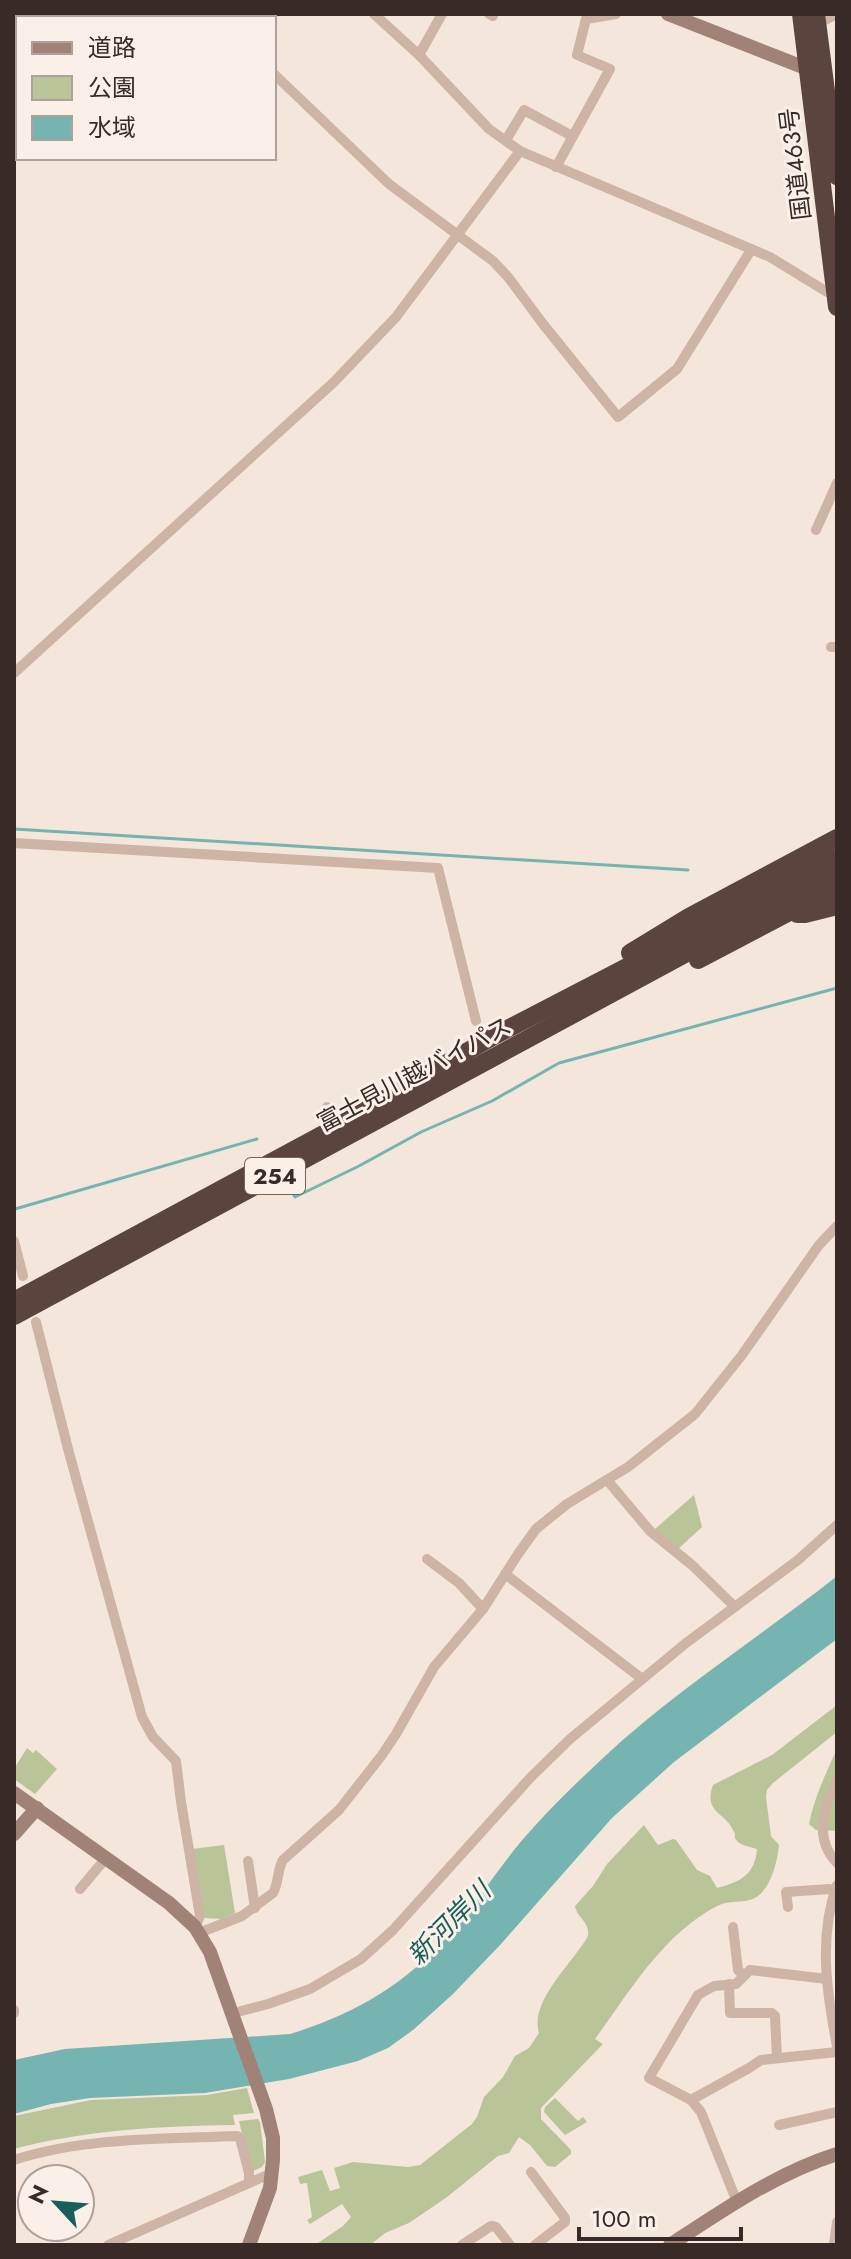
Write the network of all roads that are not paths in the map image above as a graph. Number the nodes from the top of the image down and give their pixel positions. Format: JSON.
{"nodes":[{"id":1,"x":374,"y":14,"type":"edge"},
{"id":2,"x":442,"y":14,"type":"edge"},
{"id":3,"x":616,"y":14,"type":"edge"},
{"id":4,"x":668,"y":14,"type":"edge"},
{"id":5,"x":837,"y":14,"type":"edge"},
{"id":6,"x":811,"y":17,"type":"edge"},
{"id":7,"x":419,"y":55,"type":"junction"},
{"id":8,"x":808,"y":69,"type":"junction"},
{"id":9,"x":276,"y":76,"type":"edge"},
{"id":10,"x":572,"y":136,"type":"junction"},
{"id":11,"x":506,"y":140,"type":"junction"},
{"id":12,"x":520,"y":151,"type":"junction"},
{"id":13,"x":556,"y":167,"type":"junction"},
{"id":14,"x":837,"y":176,"type":"edge"},
{"id":15,"x":457,"y":233,"type":"junction"},
{"id":16,"x":751,"y":250,"type":"junction"},
{"id":17,"x":836,"y":299,"type":"edge"},
{"id":18,"x":837,"y":483,"type":"edge"},
{"id":19,"x":816,"y":530,"type":"dead end"},
{"id":20,"x":14,"y":673,"type":"edge"},
{"id":21,"x":837,"y":838,"type":"edge"},
{"id":22,"x":14,"y":843,"type":"edge"},
{"id":23,"x":837,"y":858,"type":"edge"},
{"id":24,"x":837,"y":872,"type":"edge"},
{"id":25,"x":837,"y":887,"type":"edge"},
{"id":26,"x":777,"y":903,"type":"junction"},
{"id":27,"x":837,"y":906,"type":"edge"},
{"id":28,"x":476,"y":1021,"type":"dead end"},
{"id":29,"x":494,"y":1036,"type":"junction"},
{"id":30,"x":327,"y":1107,"type":"dead end"},
{"id":31,"x":336,"y":1136,"type":"junction"},
{"id":32,"x":837,"y":1226,"type":"edge"},
{"id":33,"x":14,"y":1241,"type":"edge"},
{"id":34,"x":23,"y":1276,"type":"dead end"},
{"id":35,"x":14,"y":1301,"type":"edge"},
{"id":36,"x":14,"y":1316,"type":"edge"},
{"id":37,"x":36,"y":1322,"type":"dead end"},
{"id":38,"x":607,"y":1480,"type":"junction"},
{"id":39,"x":837,"y":1525,"type":"edge"},
{"id":40,"x":427,"y":1559,"type":"dead end"},
{"id":41,"x":505,"y":1574,"type":"junction"},
{"id":42,"x":735,"y":1607,"type":"junction"},
{"id":43,"x":483,"y":1609,"type":"junction"},
{"id":44,"x":641,"y":1678,"type":"junction"},
{"id":45,"x":837,"y":1781,"type":"edge"},
{"id":46,"x":14,"y":1793,"type":"edge"},
{"id":47,"x":37,"y":1808,"type":"junction"},
{"id":48,"x":14,"y":1834,"type":"edge"},
{"id":49,"x":106,"y":1858,"type":"junction"},
{"id":50,"x":248,"y":1861,"type":"dead end"},
{"id":51,"x":837,"y":1863,"type":"edge"},
{"id":52,"x":836,"y":1888,"type":"edge"},
{"id":53,"x":80,"y":1889,"type":"dead end"},
{"id":54,"x":788,"y":1907,"type":"dead end"},
{"id":55,"x":255,"y":1908,"type":"junction"},
{"id":56,"x":733,"y":1927,"type":"dead end"},
{"id":57,"x":197,"y":1930,"type":"junction"},
{"id":58,"x":744,"y":1976,"type":"junction"},
{"id":59,"x":827,"y":1979,"type":"junction"},
{"id":60,"x":729,"y":1984,"type":"junction"},
{"id":61,"x":238,"y":2014,"type":"junction"},
{"id":62,"x":837,"y":2049,"type":"edge"},
{"id":63,"x":777,"y":2058,"type":"junction"},
{"id":64,"x":691,"y":2100,"type":"junction"},
{"id":65,"x":837,"y":2112,"type":"edge"},
{"id":66,"x":779,"y":2125,"type":"dead end"},
{"id":67,"x":837,"y":2154,"type":"edge"},
{"id":68,"x":14,"y":2160,"type":"edge"},
{"id":69,"x":531,"y":2172,"type":"dead end"},
{"id":70,"x":272,"y":2173,"type":"junction"},
{"id":71,"x":249,"y":2183,"type":"junction"},
{"id":72,"x":737,"y":2202,"type":"junction"},
{"id":73,"x":837,"y":2222,"type":"edge"},
{"id":74,"x":108,"y":2245,"type":"edge"},
{"id":75,"x":249,"y":2245,"type":"edge"},
{"id":76,"x":462,"y":2245,"type":"edge"},
{"id":77,"x":510,"y":2245,"type":"edge"},
{"id":78,"x":535,"y":2245,"type":"edge"},
{"id":79,"x":670,"y":2245,"type":"edge"},
{"id":80,"x":834,"y":2245,"type":"edge"}],
"edges":[{"from":1,"to":7,"type":"street"},
{"from":2,"to":7,"type":"street"},
{"from":3,"to":10,"type":"street"},
{"from":4,"to":8,"type":"street"},
{"from":5,"to":6,"type":"street"},
{"from":6,"to":8,"type":"highway","name":"国道463号"},
{"from":6,"to":14,"type":"highway","name":"国道463号"},
{"from":7,"to":11,"type":"street"},
{"from":8,"to":17,"type":"highway","name":"国道463号"},
{"from":9,"to":15,"type":"street"},
{"from":10,"to":11,"type":"street"},
{"from":10,"to":13,"type":"street"},
{"from":11,"to":12,"type":"street"},
{"from":12,"to":13,"type":"street"},
{"from":12,"to":15,"type":"street"},
{"from":13,"to":16,"type":"street"},
{"from":15,"to":16,"type":"street"},
{"from":15,"to":20,"type":"street"},
{"from":16,"to":17,"type":"street"},
{"from":18,"to":19,"type":"street"},
{"from":21,"to":29,"type":"highway","number":"254"},
{"from":22,"to":28,"type":"street"},
{"from":23,"to":26,"type":"highway","name":"富士見川越バイパス","number":"254"},
{"from":24,"to":26,"type":"highway","name":"富士見川越バイパス","number":"254"},
{"from":25,"to":26,"type":"highway","number":"254"},
{"from":26,"to":27,"type":"highway","number":"254"},
{"from":26,"to":29,"type":"highway","name":"富士見川越バイパス","number":"254"},
{"from":26,"to":31,"type":"highway","name":"富士見川越バイパス","number":"254"},
{"from":29,"to":31,"type":"highway","name":"富士見川越バイパス","number":"254"},
{"from":30,"to":31,"type":"street"},
{"from":31,"to":35,"type":"highway","name":"富士見川越バイパス","number":"254"},
{"from":31,"to":36,"type":"highway","name":"富士見川越バイパス","number":"254"},
{"from":32,"to":38,"type":"street"},
{"from":33,"to":34,"type":"street"},
{"from":37,"to":57,"type":"street"},
{"from":38,"to":41,"type":"street"},
{"from":38,"to":42,"type":"street"},
{"from":39,"to":42,"type":"street"},
{"from":40,"to":43,"type":"street"},
{"from":41,"to":43,"type":"street"},
{"from":41,"to":44,"type":"street"},
{"from":42,"to":44,"type":"street"},
{"from":43,"to":55,"type":"street"},
{"from":44,"to":61,"type":"street"},
{"from":45,"to":51,"type":"street"},
{"from":46,"to":47,"type":"street"},
{"from":47,"to":48,"type":"street"},
{"from":47,"to":49,"type":"street"},
{"from":49,"to":53,"type":"street"},
{"from":49,"to":57,"type":"street"},
{"from":50,"to":55,"type":"street"},
{"from":52,"to":54,"type":"street"},
{"from":52,"to":59,"type":"street"},
{"from":55,"to":57,"type":"street"},
{"from":56,"to":58,"type":"street"},
{"from":57,"to":61,"type":"street"},
{"from":58,"to":59,"type":"street"},
{"from":58,"to":60,"type":"street"},
{"from":59,"to":62,"type":"street"},
{"from":60,"to":63,"type":"street"},
{"from":60,"to":64,"type":"street"},
{"from":61,"to":70,"type":"street"},
{"from":62,"to":63,"type":"street"},
{"from":63,"to":64,"type":"street"},
{"from":64,"to":72,"type":"street"},
{"from":65,"to":66,"type":"street"},
{"from":67,"to":72,"type":"street"},
{"from":68,"to":71,"type":"street"},
{"from":69,"to":78,"type":"street"},
{"from":70,"to":71,"type":"street"},
{"from":70,"to":75,"type":"street"},
{"from":71,"to":74,"type":"street"},
{"from":72,"to":79,"type":"street"},
{"from":73,"to":80,"type":"street"},
{"from":76,"to":77,"type":"street"}]}
